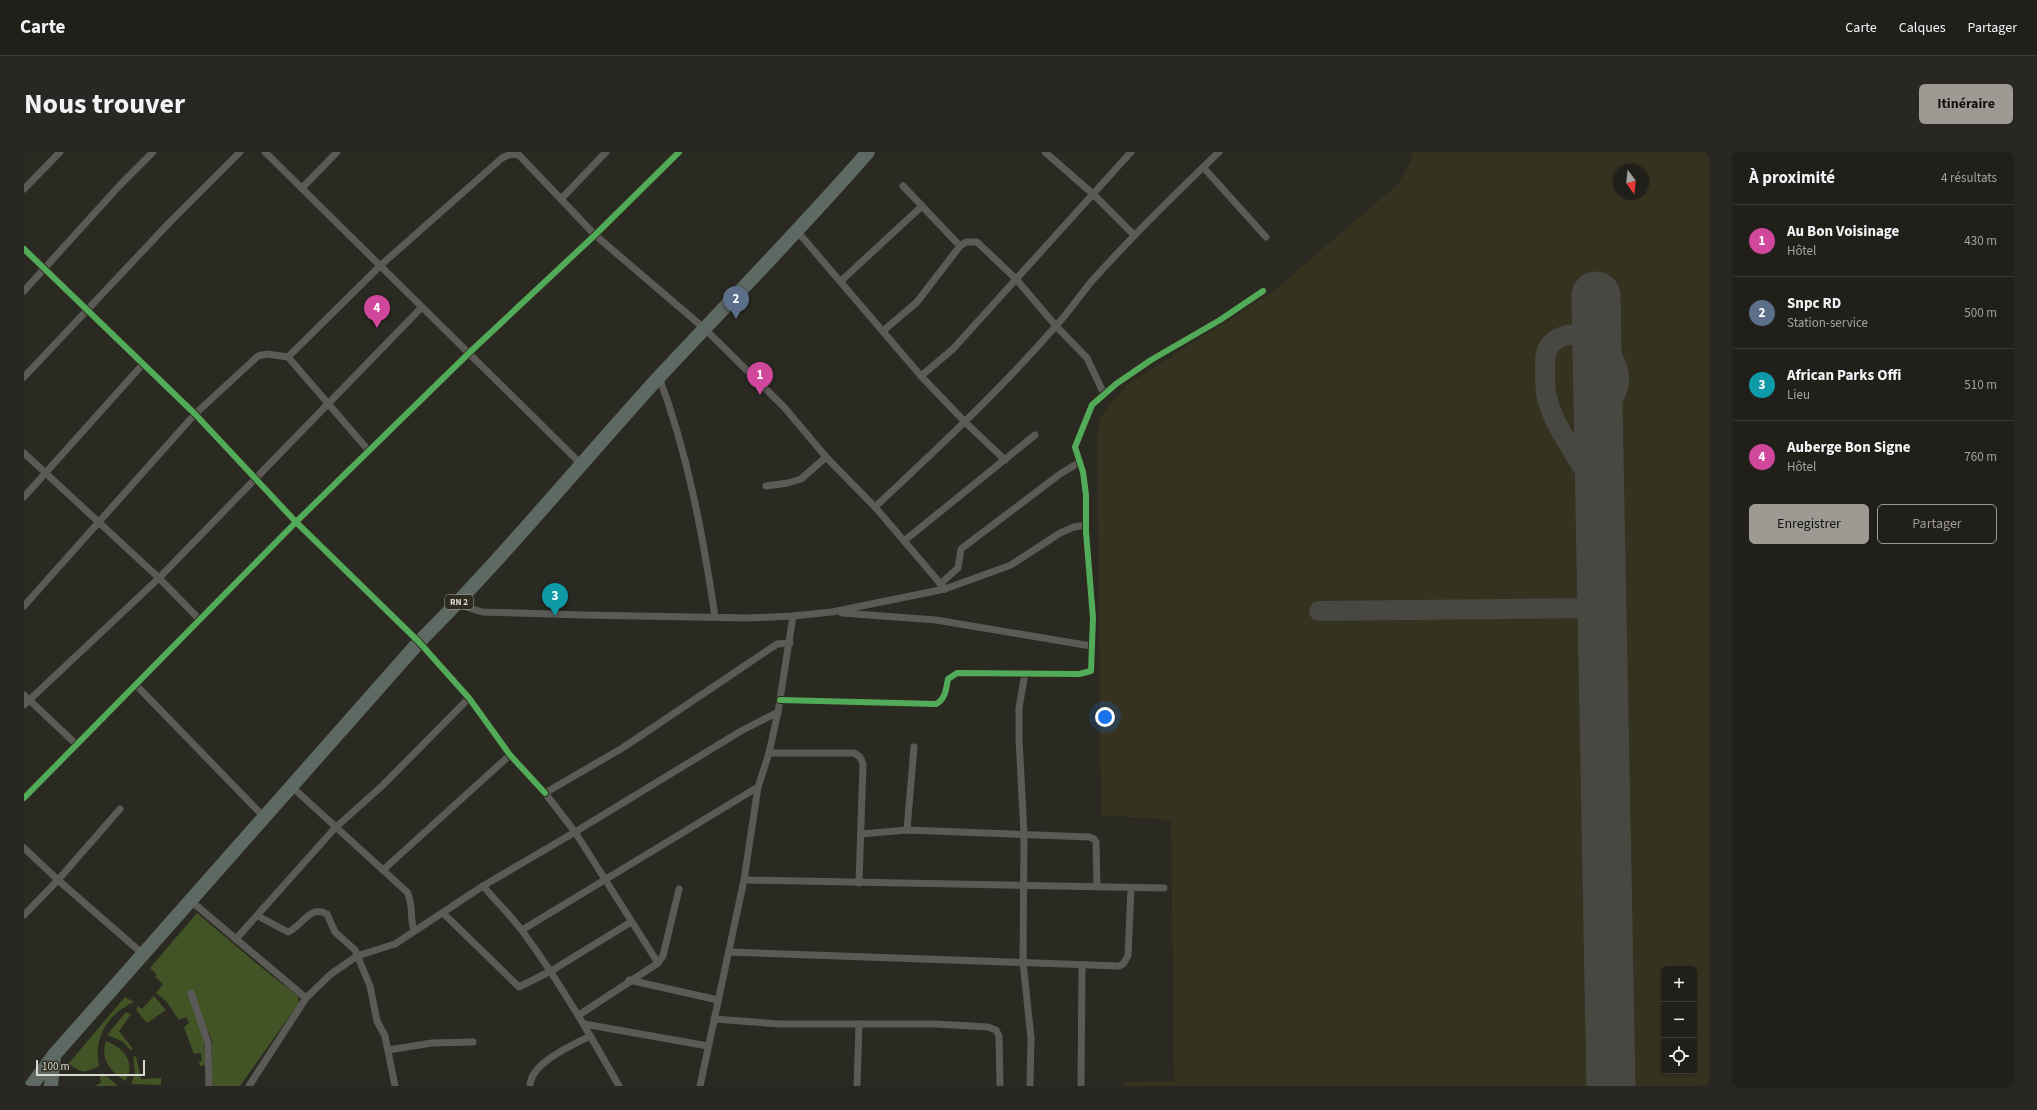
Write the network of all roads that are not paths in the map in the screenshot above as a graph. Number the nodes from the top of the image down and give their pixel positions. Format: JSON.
{"nodes":[{"id":1,"x":60,"y":152,"type":"edge"},
{"id":2,"x":153,"y":152,"type":"edge"},
{"id":3,"x":240,"y":152,"type":"edge"},
{"id":4,"x":265,"y":152,"type":"edge"},
{"id":5,"x":337,"y":152,"type":"edge"},
{"id":6,"x":606,"y":152,"type":"edge"},
{"id":7,"x":679,"y":152,"type":"edge"},
{"id":8,"x":867,"y":152,"type":"edge"},
{"id":9,"x":1045,"y":152,"type":"edge"},
{"id":10,"x":1131,"y":152,"type":"edge"},
{"id":11,"x":1218,"y":152,"type":"edge"},
{"id":12,"x":1203,"y":167,"type":"junction"},
{"id":13,"x":903,"y":186,"type":"dead end"},
{"id":14,"x":302,"y":188,"type":"junction"},
{"id":15,"x":24,"y":189,"type":"edge"},
{"id":16,"x":1093,"y":194,"type":"junction"},
{"id":17,"x":561,"y":199,"type":"junction"},
{"id":18,"x":922,"y":206,"type":"junction"},
{"id":19,"x":797,"y":231,"type":"junction"},
{"id":20,"x":595,"y":235,"type":"junction"},
{"id":21,"x":1134,"y":235,"type":"junction"},
{"id":22,"x":1266,"y":237,"type":"dead end"},
{"id":23,"x":960,"y":246,"type":"junction"},
{"id":24,"x":24,"y":249,"type":"edge"},
{"id":25,"x":381,"y":265,"type":"junction"},
{"id":26,"x":45,"y":268,"type":"junction"},
{"id":27,"x":1016,"y":279,"type":"junction"},
{"id":28,"x":841,"y":281,"type":"junction"},
{"id":29,"x":24,"y":291,"type":"edge"},
{"id":30,"x":1263,"y":291,"type":"dead end"},
{"id":31,"x":421,"y":308,"type":"junction"},
{"id":32,"x":88,"y":309,"type":"junction"},
{"id":33,"x":1056,"y":326,"type":"junction"},
{"id":34,"x":706,"y":329,"type":"junction"},
{"id":35,"x":883,"y":330,"type":"junction"},
{"id":36,"x":470,"y":352,"type":"junction"},
{"id":37,"x":288,"y":358,"type":"junction"},
{"id":38,"x":143,"y":364,"type":"junction"},
{"id":39,"x":24,"y":376,"type":"edge"},
{"id":40,"x":921,"y":376,"type":"junction"},
{"id":41,"x":659,"y":377,"type":"junction"},
{"id":42,"x":1104,"y":394,"type":"junction"},
{"id":43,"x":328,"y":404,"type":"junction"},
{"id":44,"x":195,"y":414,"type":"junction"},
{"id":45,"x":965,"y":422,"type":"junction"},
{"id":46,"x":1035,"y":435,"type":"dead end"},
{"id":47,"x":369,"y":451,"type":"junction"},
{"id":48,"x":24,"y":453,"type":"edge"},
{"id":49,"x":826,"y":457,"type":"junction"},
{"id":50,"x":1005,"y":460,"type":"junction"},
{"id":51,"x":1080,"y":462,"type":"junction"},
{"id":52,"x":582,"y":465,"type":"junction"},
{"id":53,"x":46,"y":472,"type":"junction"},
{"id":54,"x":254,"y":478,"type":"junction"},
{"id":55,"x":766,"y":486,"type":"dead end"},
{"id":56,"x":24,"y":497,"type":"edge"},
{"id":57,"x":875,"y":507,"type":"junction"},
{"id":58,"x":98,"y":521,"type":"junction"},
{"id":59,"x":296,"y":522,"type":"junction"},
{"id":60,"x":1086,"y":525,"type":"junction"},
{"id":61,"x":904,"y":541,"type":"junction"},
{"id":62,"x":159,"y":578,"type":"junction"},
{"id":63,"x":942,"y":587,"type":"junction"},
{"id":64,"x":457,"y":604,"type":"junction"},
{"id":65,"x":24,"y":606,"type":"edge"},
{"id":66,"x":832,"y":612,"type":"junction"},
{"id":67,"x":793,"y":616,"type":"junction"},
{"id":68,"x":715,"y":617,"type":"junction"},
{"id":69,"x":200,"y":620,"type":"junction"},
{"id":70,"x":419,"y":642,"type":"junction"},
{"id":71,"x":790,"y":643,"type":"junction"},
{"id":72,"x":1091,"y":646,"type":"junction"},
{"id":73,"x":1025,"y":673,"type":"junction"},
{"id":74,"x":136,"y":685,"type":"junction"},
{"id":75,"x":469,"y":698,"type":"junction"},
{"id":76,"x":26,"y":700,"type":"edge"},
{"id":77,"x":780,"y":700,"type":"junction"},
{"id":78,"x":778,"y":712,"type":"junction"},
{"id":79,"x":77,"y":744,"type":"junction"},
{"id":80,"x":914,"y":747,"type":"dead end"},
{"id":81,"x":769,"y":753,"type":"junction"},
{"id":82,"x":510,"y":755,"type":"junction"},
{"id":83,"x":291,"y":786,"type":"junction"},
{"id":84,"x":758,"y":787,"type":"junction"},
{"id":85,"x":544,"y":793,"type":"junction"},
{"id":86,"x":24,"y":798,"type":"edge"},
{"id":87,"x":120,"y":809,"type":"dead end"},
{"id":88,"x":264,"y":817,"type":"junction"},
{"id":89,"x":335,"y":828,"type":"junction"},
{"id":90,"x":907,"y":830,"type":"junction"},
{"id":91,"x":575,"y":832,"type":"junction"},
{"id":92,"x":861,"y":834,"type":"junction"},
{"id":93,"x":1024,"y":835,"type":"junction"},
{"id":94,"x":24,"y":848,"type":"edge"},
{"id":95,"x":383,"y":870,"type":"junction"},
{"id":96,"x":605,"y":879,"type":"junction"},
{"id":97,"x":58,"y":880,"type":"junction"},
{"id":98,"x":744,"y":880,"type":"junction"},
{"id":99,"x":859,"y":883,"type":"junction"},
{"id":100,"x":483,"y":886,"type":"junction"},
{"id":101,"x":1023,"y":886,"type":"junction"},
{"id":102,"x":1097,"y":888,"type":"junction"},
{"id":103,"x":1131,"y":888,"type":"junction"},
{"id":104,"x":1164,"y":888,"type":"dead end"},
{"id":105,"x":679,"y":889,"type":"dead end"},
{"id":106,"x":191,"y":901,"type":"junction"},
{"id":107,"x":443,"y":913,"type":"junction"},
{"id":108,"x":24,"y":915,"type":"edge"},
{"id":109,"x":258,"y":916,"type":"junction"},
{"id":110,"x":631,"y":922,"type":"junction"},
{"id":111,"x":414,"y":930,"type":"junction"},
{"id":112,"x":522,"y":930,"type":"junction"},
{"id":113,"x":236,"y":939,"type":"junction"},
{"id":114,"x":729,"y":952,"type":"junction"},
{"id":115,"x":144,"y":955,"type":"junction"},
{"id":116,"x":357,"y":956,"type":"junction"},
{"id":117,"x":1023,"y":962,"type":"junction"},
{"id":118,"x":658,"y":963,"type":"junction"},
{"id":119,"x":1082,"y":965,"type":"junction"},
{"id":120,"x":551,"y":971,"type":"junction"},
{"id":121,"x":629,"y":980,"type":"junction"},
{"id":122,"x":191,"y":993,"type":"dead end"},
{"id":123,"x":306,"y":998,"type":"junction"},
{"id":124,"x":718,"y":1000,"type":"junction"},
{"id":125,"x":579,"y":1015,"type":"junction"},
{"id":126,"x":714,"y":1019,"type":"junction"},
{"id":127,"x":584,"y":1024,"type":"junction"},
{"id":128,"x":859,"y":1024,"type":"junction"},
{"id":129,"x":590,"y":1036,"type":"junction"},
{"id":130,"x":473,"y":1042,"type":"dead end"},
{"id":131,"x":708,"y":1046,"type":"junction"},
{"id":132,"x":388,"y":1050,"type":"junction"},
{"id":133,"x":54,"y":1055,"type":"junction"},
{"id":134,"x":28,"y":1085,"type":"edge"},
{"id":135,"x":52,"y":1085,"type":"edge"},
{"id":136,"x":209,"y":1086,"type":"edge"},
{"id":137,"x":249,"y":1086,"type":"edge"},
{"id":138,"x":395,"y":1086,"type":"edge"},
{"id":139,"x":530,"y":1086,"type":"edge"},
{"id":140,"x":619,"y":1086,"type":"edge"},
{"id":141,"x":700,"y":1086,"type":"edge"},
{"id":142,"x":857,"y":1086,"type":"edge"},
{"id":143,"x":1000,"y":1086,"type":"edge"},
{"id":144,"x":1030,"y":1086,"type":"edge"},
{"id":145,"x":1081,"y":1086,"type":"edge"}],
"edges":[{"from":1,"to":15,"type":"street"},
{"from":2,"to":26,"type":"street"},
{"from":3,"to":32,"type":"street"},
{"from":4,"to":14,"type":"street"},
{"from":5,"to":14,"type":"street"},
{"from":6,"to":17,"type":"street"},
{"from":7,"to":20,"type":"street"},
{"from":8,"to":19,"type":"highway","number":"RN 2"},
{"from":9,"to":16,"type":"street"},
{"from":10,"to":16,"type":"street"},
{"from":11,"to":12,"type":"street"},
{"from":12,"to":21,"type":"street"},
{"from":12,"to":22,"type":"street"},
{"from":13,"to":18,"type":"street"},
{"from":14,"to":25,"type":"street"},
{"from":16,"to":21,"type":"street"},
{"from":16,"to":27,"type":"street"},
{"from":17,"to":20,"type":"street"},
{"from":17,"to":25,"type":"street"},
{"from":18,"to":23,"type":"street"},
{"from":18,"to":28,"type":"street"},
{"from":19,"to":28,"type":"street"},
{"from":19,"to":34,"type":"highway","number":"RN 2"},
{"from":20,"to":34,"type":"street"},
{"from":20,"to":36,"type":"street"},
{"from":21,"to":33,"type":"street"},
{"from":23,"to":27,"type":"street"},
{"from":23,"to":35,"type":"street"},
{"from":24,"to":26,"type":"street"},
{"from":25,"to":31,"type":"street"},
{"from":25,"to":37,"type":"street"},
{"from":26,"to":29,"type":"street"},
{"from":26,"to":32,"type":"street"},
{"from":27,"to":33,"type":"street"},
{"from":27,"to":40,"type":"street"},
{"from":28,"to":35,"type":"street"},
{"from":30,"to":42,"type":"street"},
{"from":31,"to":36,"type":"street"},
{"from":31,"to":43,"type":"street"},
{"from":32,"to":38,"type":"street"},
{"from":32,"to":39,"type":"street"},
{"from":33,"to":42,"type":"street"},
{"from":33,"to":45,"type":"street"},
{"from":34,"to":41,"type":"highway","number":"RN 2"},
{"from":34,"to":49,"type":"street"},
{"from":35,"to":40,"type":"street"},
{"from":36,"to":47,"type":"street"},
{"from":36,"to":52,"type":"street"},
{"from":37,"to":43,"type":"street"},
{"from":37,"to":44,"type":"street"},
{"from":38,"to":44,"type":"street"},
{"from":38,"to":53,"type":"street"},
{"from":40,"to":45,"type":"street"},
{"from":41,"to":52,"type":"highway","number":"RN 2"},
{"from":41,"to":68,"type":"street"},
{"from":42,"to":51,"type":"street"},
{"from":43,"to":47,"type":"street"},
{"from":43,"to":54,"type":"street"},
{"from":44,"to":54,"type":"street"},
{"from":44,"to":58,"type":"street"},
{"from":45,"to":50,"type":"street"},
{"from":45,"to":57,"type":"street"},
{"from":46,"to":50,"type":"street"},
{"from":47,"to":59,"type":"street"},
{"from":48,"to":53,"type":"street"},
{"from":49,"to":55,"type":"street"},
{"from":49,"to":57,"type":"street"},
{"from":50,"to":61,"type":"street"},
{"from":51,"to":60,"type":"street"},
{"from":51,"to":63,"type":"street"},
{"from":52,"to":64,"type":"highway","number":"RN 2"},
{"from":53,"to":56,"type":"street"},
{"from":53,"to":58,"type":"street"},
{"from":54,"to":59,"type":"street"},
{"from":54,"to":62,"type":"street"},
{"from":57,"to":61,"type":"street"},
{"from":58,"to":62,"type":"street"},
{"from":58,"to":65,"type":"street"},
{"from":59,"to":69,"type":"street"},
{"from":59,"to":70,"type":"street"},
{"from":60,"to":63,"type":"street"},
{"from":60,"to":72,"type":"street"},
{"from":61,"to":63,"type":"street"},
{"from":62,"to":69,"type":"street"},
{"from":62,"to":76,"type":"street"},
{"from":63,"to":66,"type":"street"},
{"from":64,"to":68,"type":"street"},
{"from":64,"to":70,"type":"highway","number":"RN 2"},
{"from":66,"to":67,"type":"street"},
{"from":66,"to":72,"type":"street"},
{"from":67,"to":68,"type":"street"},
{"from":67,"to":71,"type":"street"},
{"from":69,"to":74,"type":"street"},
{"from":70,"to":75,"type":"street"},
{"from":70,"to":83,"type":"highway","number":"RN 2"},
{"from":71,"to":77,"type":"street"},
{"from":71,"to":85,"type":"street"},
{"from":72,"to":73,"type":"street"},
{"from":73,"to":77,"type":"street"},
{"from":73,"to":93,"type":"street"},
{"from":74,"to":79,"type":"street"},
{"from":74,"to":88,"type":"street"},
{"from":75,"to":82,"type":"street"},
{"from":75,"to":89,"type":"street"},
{"from":76,"to":79,"type":"street"},
{"from":77,"to":78,"type":"street"},
{"from":78,"to":81,"type":"street"},
{"from":78,"to":91,"type":"street"},
{"from":79,"to":86,"type":"street"},
{"from":80,"to":90,"type":"street"},
{"from":81,"to":84,"type":"street"},
{"from":81,"to":92,"type":"street"},
{"from":82,"to":85,"type":"street"},
{"from":82,"to":95,"type":"street"},
{"from":83,"to":88,"type":"highway","number":"RN 2"},
{"from":83,"to":89,"type":"street"},
{"from":84,"to":96,"type":"street"},
{"from":84,"to":98,"type":"street"},
{"from":85,"to":91,"type":"street"},
{"from":87,"to":97,"type":"street"},
{"from":88,"to":106,"type":"highway","number":"RN 2"},
{"from":89,"to":95,"type":"street"},
{"from":89,"to":109,"type":"street"},
{"from":90,"to":92,"type":"street"},
{"from":90,"to":93,"type":"street"},
{"from":91,"to":96,"type":"street"},
{"from":91,"to":100,"type":"street"},
{"from":92,"to":99,"type":"street"},
{"from":93,"to":101,"type":"street"},
{"from":93,"to":102,"type":"street"},
{"from":94,"to":97,"type":"street"},
{"from":95,"to":111,"type":"street"},
{"from":96,"to":110,"type":"street"},
{"from":96,"to":112,"type":"street"},
{"from":97,"to":108,"type":"street"},
{"from":97,"to":115,"type":"street"},
{"from":98,"to":99,"type":"street"},
{"from":98,"to":114,"type":"street"},
{"from":99,"to":101,"type":"street"},
{"from":100,"to":107,"type":"street"},
{"from":100,"to":112,"type":"street"},
{"from":101,"to":102,"type":"street"},
{"from":101,"to":117,"type":"street"},
{"from":102,"to":103,"type":"street"},
{"from":103,"to":104,"type":"street"},
{"from":103,"to":119,"type":"street"},
{"from":105,"to":118,"type":"street"},
{"from":106,"to":113,"type":"street"},
{"from":106,"to":115,"type":"highway","number":"RN 2"},
{"from":107,"to":111,"type":"street"},
{"from":107,"to":120,"type":"street"},
{"from":109,"to":113,"type":"street"},
{"from":109,"to":116,"type":"street"},
{"from":110,"to":118,"type":"street"},
{"from":110,"to":120,"type":"street"},
{"from":111,"to":116,"type":"street"},
{"from":112,"to":120,"type":"street"},
{"from":113,"to":123,"type":"street"},
{"from":114,"to":117,"type":"street"},
{"from":114,"to":124,"type":"street"},
{"from":115,"to":133,"type":"highway","number":"RN 2"},
{"from":116,"to":123,"type":"street"},
{"from":116,"to":132,"type":"street"},
{"from":117,"to":119,"type":"street"},
{"from":117,"to":144,"type":"street"},
{"from":118,"to":121,"type":"street"},
{"from":119,"to":145,"type":"street"},
{"from":120,"to":125,"type":"street"},
{"from":121,"to":124,"type":"street"},
{"from":121,"to":125,"type":"street"},
{"from":122,"to":136,"type":"street"},
{"from":123,"to":137,"type":"street"},
{"from":124,"to":126,"type":"street"},
{"from":125,"to":127,"type":"street"},
{"from":126,"to":128,"type":"street"},
{"from":126,"to":131,"type":"street"},
{"from":127,"to":129,"type":"street"},
{"from":127,"to":131,"type":"street"},
{"from":128,"to":142,"type":"street"},
{"from":128,"to":143,"type":"street"},
{"from":129,"to":139,"type":"street"},
{"from":129,"to":140,"type":"street"},
{"from":130,"to":132,"type":"street"},
{"from":131,"to":141,"type":"street"},
{"from":132,"to":138,"type":"street"},
{"from":133,"to":134,"type":"highway","number":"RN 2"},
{"from":133,"to":135,"type":"highway"},
{"from":134,"to":135,"type":"highway"}]}
